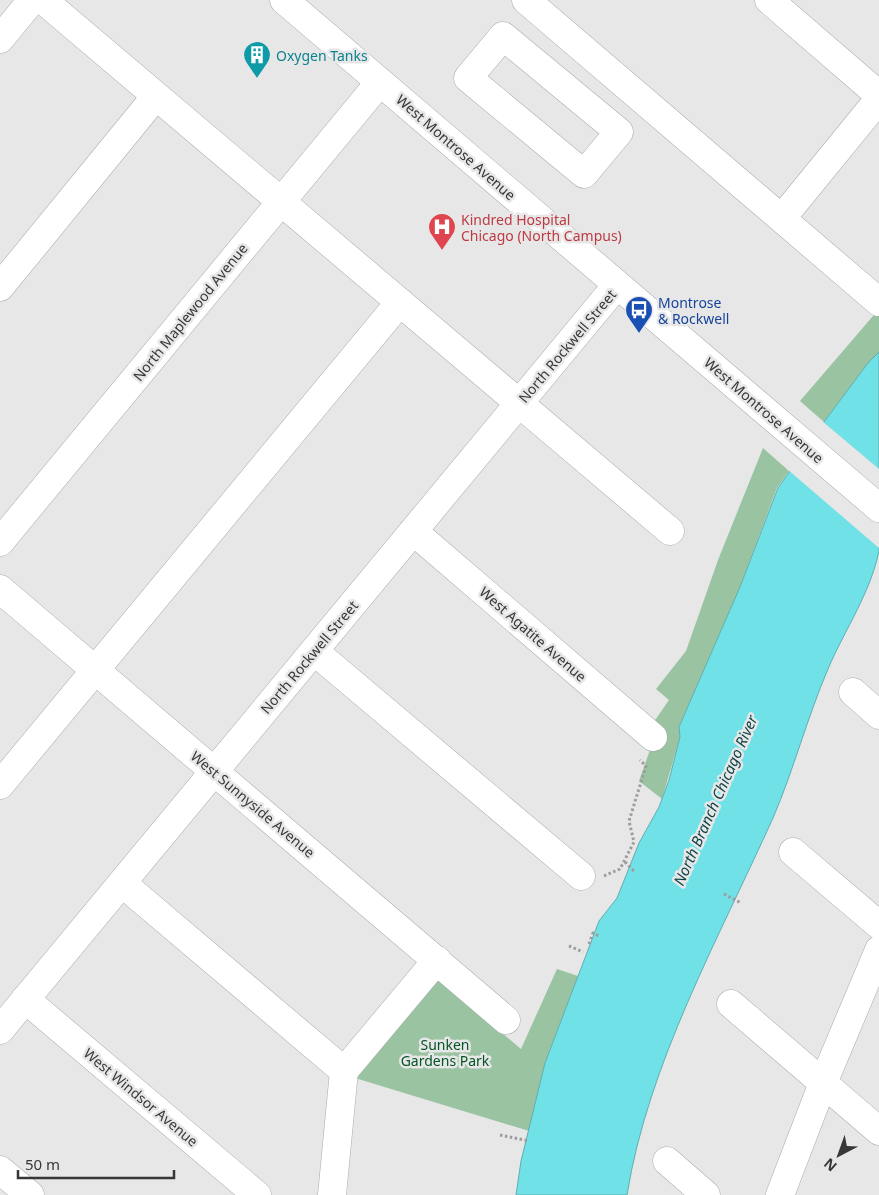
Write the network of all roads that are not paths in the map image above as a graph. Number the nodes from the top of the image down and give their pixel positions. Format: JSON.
{"nodes":[{"id":1,"x":32,"y":0,"type":"edge"},
{"id":2,"x":43,"y":0,"type":"edge"},
{"id":3,"x":284,"y":0,"type":"edge"},
{"id":4,"x":526,"y":0,"type":"edge"},
{"id":5,"x":770,"y":0,"type":"edge"},
{"id":6,"x":0,"y":39,"type":"edge"},
{"id":7,"x":380,"y":82,"type":"junction"},
{"id":8,"x":879,"y":95,"type":"edge"},
{"id":9,"x":156,"y":96,"type":"junction"},
{"id":10,"x":879,"y":99,"type":"edge"},
{"id":11,"x":584,"y":174,"type":"joint"},
{"id":12,"x":281,"y":202,"type":"junction"},
{"id":13,"x":782,"y":218,"type":"junction"},
{"id":14,"x":617,"y":285,"type":"junction"},
{"id":15,"x":0,"y":287,"type":"edge"},
{"id":16,"x":400,"y":302,"type":"junction"},
{"id":17,"x":879,"y":302,"type":"edge"},
{"id":18,"x":519,"y":403,"type":"junction"},
{"id":19,"x":879,"y":508,"type":"edge"},
{"id":20,"x":413,"y":531,"type":"junction"},
{"id":21,"x":670,"y":531,"type":"dead end"},
{"id":22,"x":0,"y":542,"type":"edge"},
{"id":23,"x":0,"y":589,"type":"edge"},
{"id":24,"x":314,"y":651,"type":"junction"},
{"id":25,"x":96,"y":670,"type":"junction"},
{"id":26,"x":853,"y":692,"type":"dead end"},
{"id":27,"x":879,"y":715,"type":"edge"},
{"id":28,"x":646,"y":748,"type":"road end"},
{"id":29,"x":215,"y":771,"type":"junction"},
{"id":30,"x":0,"y":785,"type":"edge"},
{"id":31,"x":793,"y":852,"type":"dead end"},
{"id":32,"x":581,"y":876,"type":"road end"},
{"id":33,"x":122,"y":883,"type":"junction"},
{"id":34,"x":879,"y":925,"type":"edge"},
{"id":35,"x":879,"y":950,"type":"edge"},
{"id":36,"x":437,"y":960,"type":"junction"},
{"id":37,"x":26,"y":1000,"type":"junction"},
{"id":38,"x":731,"y":1004,"type":"dead end"},
{"id":39,"x":506,"y":1020,"type":"dead end"},
{"id":40,"x":0,"y":1030,"type":"edge"},
{"id":41,"x":344,"y":1071,"type":"junction"},
{"id":42,"x":823,"y":1083,"type":"junction"},
{"id":43,"x":879,"y":1131,"type":"edge"},
{"id":44,"x":667,"y":1161,"type":"dead end"},
{"id":45,"x":0,"y":1170,"type":"edge"},
{"id":46,"x":30,"y":1195,"type":"edge"},
{"id":47,"x":257,"y":1195,"type":"edge"},
{"id":48,"x":332,"y":1195,"type":"edge"},
{"id":49,"x":706,"y":1195,"type":"edge"},
{"id":50,"x":780,"y":1195,"type":"edge"}],
"edges":[{"from":1,"to":6,"type":"street"},
{"from":2,"to":9,"type":"street"},
{"from":3,"to":7,"type":"street","name":"West Montrose Avenue"},
{"from":4,"to":13,"type":"street"},
{"from":5,"to":8,"type":"street"},
{"from":7,"to":12,"type":"street","name":"North Maplewood Avenue"},
{"from":7,"to":14,"type":"street","name":"West Montrose Avenue"},
{"from":9,"to":12,"type":"street"},
{"from":9,"to":15,"type":"street"},
{"from":10,"to":13,"type":"street"},
{"from":11,"to":11,"type":"street"},
{"from":12,"to":16,"type":"street"},
{"from":12,"to":22,"type":"street","name":"North Maplewood Avenue"},
{"from":13,"to":17,"type":"street"},
{"from":14,"to":18,"type":"street","name":"North Rockwell Street"},
{"from":14,"to":19,"type":"street","name":"West Montrose Avenue"},
{"from":16,"to":18,"type":"street"},
{"from":16,"to":25,"type":"street"},
{"from":18,"to":20,"type":"street","name":"North Rockwell Street"},
{"from":18,"to":21,"type":"street"},
{"from":20,"to":24,"type":"street","name":"North Rockwell Street"},
{"from":20,"to":28,"type":"street","name":"West Agatite Avenue"},
{"from":23,"to":25,"type":"street","name":"West Sunnyside Avenue"},
{"from":24,"to":29,"type":"street","name":"North Rockwell Street"},
{"from":24,"to":32,"type":"street"},
{"from":25,"to":29,"type":"street","name":"West Sunnyside Avenue"},
{"from":25,"to":30,"type":"street"},
{"from":26,"to":27,"type":"street"},
{"from":29,"to":33,"type":"street","name":"North Rockwell Street"},
{"from":29,"to":36,"type":"street","name":"West Sunnyside Avenue"},
{"from":31,"to":34,"type":"street"},
{"from":33,"to":37,"type":"street","name":"North Rockwell Street"},
{"from":33,"to":41,"type":"street"},
{"from":35,"to":42,"type":"street"},
{"from":36,"to":39,"type":"street","name":"West Sunnyside Avenue"},
{"from":36,"to":41,"type":"street"},
{"from":37,"to":40,"type":"street","name":"North Rockwell Street"},
{"from":37,"to":47,"type":"street","name":"West Windsor Avenue"},
{"from":38,"to":42,"type":"street"},
{"from":41,"to":48,"type":"street"},
{"from":42,"to":43,"type":"street"},
{"from":42,"to":50,"type":"street"},
{"from":44,"to":49,"type":"street"},
{"from":45,"to":46,"type":"street"}]}
